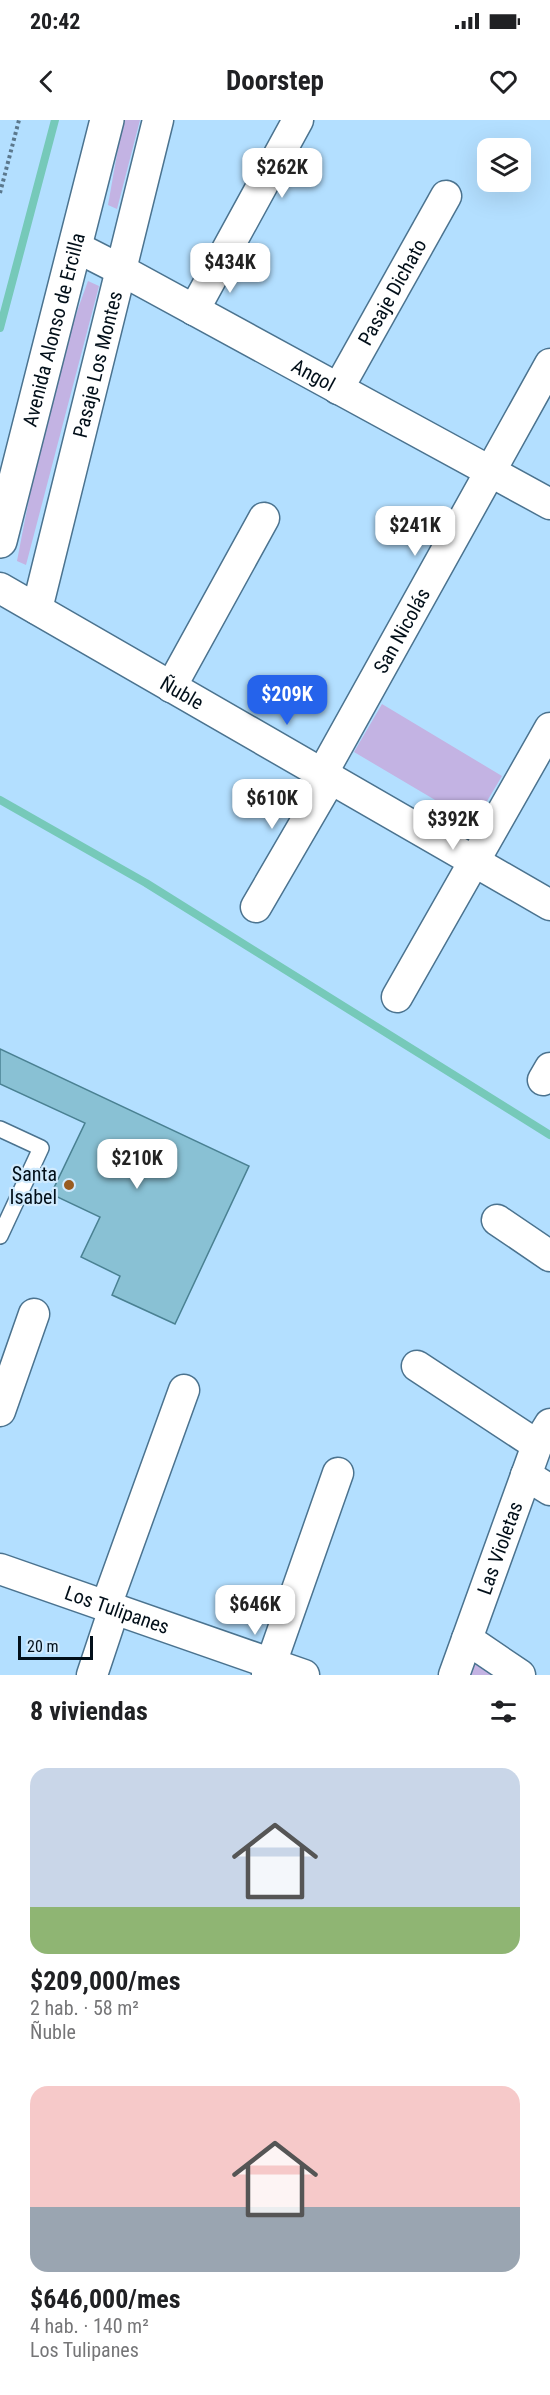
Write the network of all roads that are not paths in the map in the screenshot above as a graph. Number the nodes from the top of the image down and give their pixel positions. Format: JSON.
{"nodes":[{"id":1,"x":107,"y":120,"type":"edge"},
{"id":2,"x":158,"y":120,"type":"edge"},
{"id":3,"x":298,"y":120,"type":"edge"},
{"id":4,"x":446,"y":196,"type":"dead end"},
{"id":5,"x":74,"y":246,"type":"junction"},
{"id":6,"x":121,"y":270,"type":"junction"},
{"id":7,"x":194,"y":310,"type":"junction"},
{"id":8,"x":550,"y":364,"type":"edge"},
{"id":9,"x":338,"y":389,"type":"junction"},
{"id":10,"x":490,"y":471,"type":"junction"},
{"id":11,"x":550,"y":504,"type":"edge"},
{"id":12,"x":264,"y":518,"type":"dead end"},
{"id":13,"x":0,"y":541,"type":"edge"},
{"id":14,"x":0,"y":588,"type":"edge"},
{"id":15,"x":37,"y":609,"type":"junction"},
{"id":16,"x":171,"y":687,"type":"junction"},
{"id":17,"x":550,"y":728,"type":"edge"},
{"id":18,"x":326,"y":776,"type":"junction"},
{"id":19,"x":474,"y":861,"type":"junction"},
{"id":20,"x":550,"y":905,"type":"edge"},
{"id":21,"x":256,"y":907,"type":"dead end"},
{"id":22,"x":397,"y":997,"type":"dead end"},
{"id":23,"x":0,"y":1130,"type":"edge"},
{"id":24,"x":496,"y":1220,"type":"dead end"},
{"id":25,"x":0,"y":1236,"type":"edge"},
{"id":26,"x":550,"y":1256,"type":"edge"},
{"id":27,"x":34,"y":1314,"type":"dead end"},
{"id":28,"x":417,"y":1366,"type":"dead end"},
{"id":29,"x":184,"y":1390,"type":"dead end"},
{"id":30,"x":0,"y":1411,"type":"edge"},
{"id":31,"x":544,"y":1435,"type":"edge"},
{"id":32,"x":338,"y":1473,"type":"dead end"},
{"id":33,"x":538,"y":1482,"type":"edge"},
{"id":34,"x":0,"y":1569,"type":"edge"},
{"id":35,"x":110,"y":1608,"type":"junction"},
{"id":36,"x":467,"y":1639,"type":"junction"},
{"id":37,"x":269,"y":1669,"type":"edge"},
{"id":38,"x":92,"y":1675,"type":"edge"},
{"id":39,"x":304,"y":1675,"type":"edge"},
{"id":40,"x":454,"y":1675,"type":"edge"},
{"id":41,"x":520,"y":1675,"type":"edge"}],
"edges":[{"from":1,"to":5,"type":"main road","name":"Avenida Alonso de Ercilla"},
{"from":2,"to":6,"type":"street","name":"Pasaje Los Montes"},
{"from":3,"to":7,"type":"street"},
{"from":4,"to":9,"type":"street","name":"Pasaje Dichato"},
{"from":5,"to":6,"type":"street","name":"Angol"},
{"from":5,"to":13,"type":"main road","name":"Avenida Alonso de Ercilla"},
{"from":6,"to":7,"type":"street","name":"Angol"},
{"from":6,"to":15,"type":"street","name":"Pasaje Los Montes"},
{"from":7,"to":9,"type":"street","name":"Angol"},
{"from":8,"to":10,"type":"street","name":"San Nicolás"},
{"from":9,"to":10,"type":"street","name":"Angol"},
{"from":10,"to":11,"type":"street","name":"Angol"},
{"from":10,"to":18,"type":"street","name":"San Nicolás"},
{"from":12,"to":16,"type":"street"},
{"from":14,"to":15,"type":"street","name":"Ñuble"},
{"from":15,"to":16,"type":"street","name":"Ñuble"},
{"from":16,"to":18,"type":"street","name":"Ñuble"},
{"from":17,"to":19,"type":"street"},
{"from":18,"to":19,"type":"street","name":"Ñuble"},
{"from":18,"to":21,"type":"street","name":"San Nicolás"},
{"from":19,"to":20,"type":"street","name":"Ñuble"},
{"from":19,"to":22,"type":"street"},
{"from":23,"to":25,"type":"lane"},
{"from":24,"to":26,"type":"street"},
{"from":27,"to":30,"type":"street"},
{"from":28,"to":31,"type":"street"},
{"from":29,"to":35,"type":"street"},
{"from":31,"to":33,"type":"street","name":"Las Violetas"},
{"from":32,"to":37,"type":"street"},
{"from":33,"to":36,"type":"street","name":"Las Violetas"},
{"from":34,"to":35,"type":"street","name":"Los Tulipanes"},
{"from":35,"to":37,"type":"street","name":"Los Tulipanes"},
{"from":35,"to":38,"type":"street"},
{"from":36,"to":40,"type":"street","name":"Las Violetas"},
{"from":36,"to":41,"type":"street"},
{"from":37,"to":39,"type":"street","name":"Los Tulipanes"}]}
